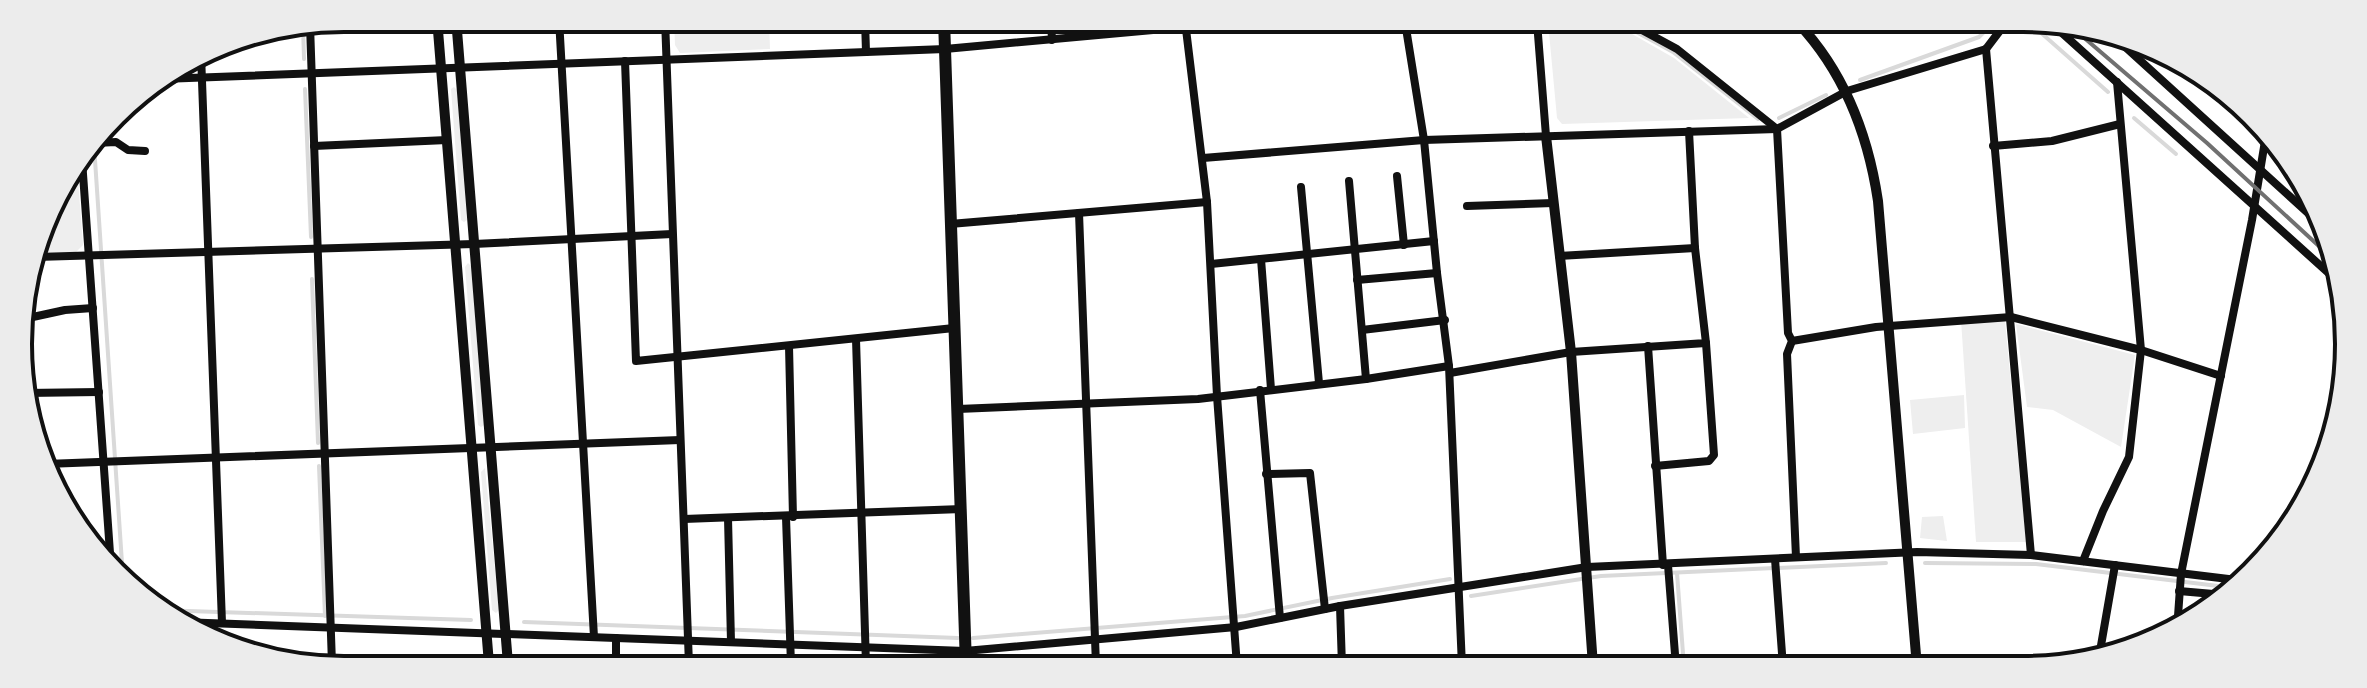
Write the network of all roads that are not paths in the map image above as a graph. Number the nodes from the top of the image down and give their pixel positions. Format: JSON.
{"nodes":[{"id":1,"x":438,"y":32,"type":"edge"},
{"id":2,"x":457,"y":32,"type":"edge"},
{"id":3,"x":560,"y":32,"type":"edge"},
{"id":4,"x":665,"y":32,"type":"edge"},
{"id":5,"x":865,"y":32,"type":"edge"},
{"id":6,"x":944,"y":32,"type":"edge"},
{"id":7,"x":1052,"y":32,"type":"edge"},
{"id":8,"x":1119,"y":32,"type":"edge"},
{"id":9,"x":1187,"y":32,"type":"edge"},
{"id":10,"x":1407,"y":32,"type":"edge"},
{"id":11,"x":1538,"y":32,"type":"edge"},
{"id":12,"x":1646,"y":32,"type":"edge"},
{"id":13,"x":1806,"y":32,"type":"edge"},
{"id":14,"x":1999,"y":32,"type":"edge"},
{"id":15,"x":310,"y":34,"type":"edge"},
{"id":16,"x":2064,"y":35,"type":"edge"},
{"id":17,"x":1052,"y":40,"type":"junction"},
{"id":18,"x":945,"y":49,"type":"junction"},
{"id":19,"x":1986,"y":49,"type":"junction"},
{"id":20,"x":866,"y":52,"type":"junction"},
{"id":21,"x":2130,"y":52,"type":"edge"},
{"id":22,"x":666,"y":59,"type":"junction"},
{"id":23,"x":625,"y":61,"type":"junction"},
{"id":24,"x":561,"y":63,"type":"junction"},
{"id":25,"x":202,"y":66,"type":"edge"},
{"id":26,"x":460,"y":68,"type":"junction"},
{"id":27,"x":441,"y":69,"type":"junction"},
{"id":28,"x":312,"y":73,"type":"junction"},
{"id":29,"x":202,"y":77,"type":"junction"},
{"id":30,"x":182,"y":78,"type":"edge"},
{"id":31,"x":2117,"y":82,"type":"junction"},
{"id":32,"x":1847,"y":91,"type":"junction"},
{"id":33,"x":2120,"y":124,"type":"junction"},
{"id":34,"x":1777,"y":129,"type":"junction"},
{"id":35,"x":1689,"y":131,"type":"junction"},
{"id":36,"x":1546,"y":136,"type":"junction"},
{"id":37,"x":447,"y":140,"type":"junction"},
{"id":38,"x":1424,"y":140,"type":"junction"},
{"id":39,"x":105,"y":143,"type":"edge"},
{"id":40,"x":314,"y":146,"type":"junction"},
{"id":41,"x":1993,"y":146,"type":"junction"},
{"id":42,"x":2265,"y":147,"type":"edge"},
{"id":43,"x":145,"y":151,"type":"dead end"},
{"id":44,"x":1203,"y":158,"type":"junction"},
{"id":45,"x":2261,"y":169,"type":"junction"},
{"id":46,"x":84,"y":173,"type":"edge"},
{"id":47,"x":1397,"y":176,"type":"dead end"},
{"id":48,"x":1349,"y":181,"type":"dead end"},
{"id":49,"x":1301,"y":187,"type":"dead end"},
{"id":50,"x":1207,"y":202,"type":"junction"},
{"id":51,"x":1553,"y":203,"type":"junction"},
{"id":52,"x":1467,"y":206,"type":"dead end"},
{"id":53,"x":2254,"y":206,"type":"junction"},
{"id":54,"x":2304,"y":209,"type":"edge"},
{"id":55,"x":1079,"y":213,"type":"junction"},
{"id":56,"x":950,"y":224,"type":"junction"},
{"id":57,"x":672,"y":234,"type":"junction"},
{"id":58,"x":631,"y":236,"type":"junction"},
{"id":59,"x":572,"y":239,"type":"junction"},
{"id":60,"x":1434,"y":241,"type":"junction"},
{"id":61,"x":456,"y":244,"type":"junction"},
{"id":62,"x":474,"y":244,"type":"junction"},
{"id":63,"x":1404,"y":245,"type":"junction"},
{"id":64,"x":317,"y":248,"type":"junction"},
{"id":65,"x":1695,"y":248,"type":"junction"},
{"id":66,"x":1354,"y":250,"type":"junction"},
{"id":67,"x":209,"y":251,"type":"junction"},
{"id":68,"x":1307,"y":254,"type":"junction"},
{"id":69,"x":97,"y":255,"type":"junction"},
{"id":70,"x":1559,"y":256,"type":"junction"},
{"id":71,"x":45,"y":257,"type":"edge"},
{"id":72,"x":1261,"y":259,"type":"junction"},
{"id":73,"x":1211,"y":264,"type":"junction"},
{"id":74,"x":2326,"y":271,"type":"edge"},
{"id":75,"x":1437,"y":273,"type":"junction"},
{"id":76,"x":1357,"y":280,"type":"junction"},
{"id":77,"x":93,"y":308,"type":"junction"},
{"id":78,"x":34,"y":317,"type":"edge"},
{"id":79,"x":2011,"y":317,"type":"junction"},
{"id":80,"x":1445,"y":320,"type":"junction"},
{"id":81,"x":1889,"y":326,"type":"junction"},
{"id":82,"x":954,"y":328,"type":"junction"},
{"id":83,"x":1362,"y":330,"type":"junction"},
{"id":84,"x":856,"y":339,"type":"junction"},
{"id":85,"x":1792,"y":341,"type":"junction"},
{"id":86,"x":1706,"y":343,"type":"junction"},
{"id":87,"x":789,"y":346,"type":"junction"},
{"id":88,"x":1648,"y":346,"type":"junction"},
{"id":89,"x":2141,"y":350,"type":"junction"},
{"id":90,"x":1571,"y":352,"type":"junction"},
{"id":91,"x":678,"y":357,"type":"junction"},
{"id":92,"x":1450,"y":369,"type":"junction"},
{"id":93,"x":2221,"y":376,"type":"junction"},
{"id":94,"x":1366,"y":379,"type":"junction"},
{"id":95,"x":1319,"y":383,"type":"junction"},
{"id":96,"x":1271,"y":389,"type":"junction"},
{"id":97,"x":1260,"y":390,"type":"junction"},
{"id":98,"x":99,"y":392,"type":"junction"},
{"id":99,"x":36,"y":393,"type":"edge"},
{"id":100,"x":1217,"y":396,"type":"junction"},
{"id":101,"x":1087,"y":403,"type":"junction"},
{"id":102,"x":958,"y":409,"type":"junction"},
{"id":103,"x":680,"y":440,"type":"junction"},
{"id":104,"x":584,"y":444,"type":"junction"},
{"id":105,"x":492,"y":448,"type":"junction"},
{"id":106,"x":471,"y":449,"type":"junction"},
{"id":107,"x":326,"y":453,"type":"junction"},
{"id":108,"x":217,"y":457,"type":"junction"},
{"id":109,"x":111,"y":461,"type":"junction"},
{"id":110,"x":56,"y":464,"type":"edge"},
{"id":111,"x":1655,"y":466,"type":"junction"},
{"id":112,"x":1266,"y":474,"type":"junction"},
{"id":113,"x":962,"y":509,"type":"junction"},
{"id":114,"x":863,"y":511,"type":"junction"},
{"id":115,"x":790,"y":517,"type":"junction"},
{"id":116,"x":728,"y":518,"type":"junction"},
{"id":117,"x":684,"y":519,"type":"junction"},
{"id":118,"x":111,"y":552,"type":"edge"},
{"id":119,"x":1907,"y":552,"type":"junction"},
{"id":120,"x":2031,"y":555,"type":"junction"},
{"id":121,"x":1796,"y":557,"type":"junction"},
{"id":122,"x":2083,"y":561,"type":"junction"},
{"id":123,"x":1775,"y":565,"type":"junction"},
{"id":124,"x":1667,"y":569,"type":"junction"},
{"id":125,"x":2114,"y":571,"type":"junction"},
{"id":126,"x":1588,"y":574,"type":"junction"},
{"id":127,"x":2226,"y":582,"type":"edge"},
{"id":128,"x":2180,"y":583,"type":"junction"},
{"id":129,"x":1459,"y":588,"type":"junction"},
{"id":130,"x":2213,"y":592,"type":"edge"},
{"id":131,"x":1324,"y":602,"type":"junction"},
{"id":132,"x":1340,"y":606,"type":"junction"},
{"id":133,"x":1279,"y":612,"type":"junction"},
{"id":134,"x":2178,"y":615,"type":"edge"},
{"id":135,"x":222,"y":616,"type":"junction"},
{"id":136,"x":198,"y":619,"type":"edge"},
{"id":137,"x":331,"y":620,"type":"junction"},
{"id":138,"x":1236,"y":620,"type":"junction"},
{"id":139,"x":594,"y":629,"type":"junction"},
{"id":140,"x":1095,"y":631,"type":"junction"},
{"id":141,"x":688,"y":632,"type":"junction"},
{"id":142,"x":486,"y":633,"type":"junction"},
{"id":143,"x":506,"y":634,"type":"junction"},
{"id":144,"x":731,"y":634,"type":"junction"},
{"id":145,"x":790,"y":636,"type":"junction"},
{"id":146,"x":616,"y":638,"type":"junction"},
{"id":147,"x":866,"y":639,"type":"junction"},
{"id":148,"x":2101,"y":646,"type":"edge"},
{"id":149,"x":965,"y":651,"type":"junction"},
{"id":150,"x":332,"y":655,"type":"edge"},
{"id":151,"x":488,"y":656,"type":"edge"},
{"id":152,"x":507,"y":656,"type":"edge"},
{"id":153,"x":616,"y":656,"type":"edge"},
{"id":154,"x":689,"y":656,"type":"edge"},
{"id":155,"x":791,"y":656,"type":"edge"},
{"id":156,"x":866,"y":656,"type":"edge"},
{"id":157,"x":965,"y":656,"type":"edge"},
{"id":158,"x":1096,"y":656,"type":"edge"},
{"id":159,"x":1237,"y":656,"type":"edge"},
{"id":160,"x":1342,"y":656,"type":"edge"},
{"id":161,"x":1462,"y":656,"type":"edge"},
{"id":162,"x":1592,"y":656,"type":"edge"},
{"id":163,"x":1675,"y":656,"type":"edge"},
{"id":164,"x":1782,"y":656,"type":"edge"},
{"id":165,"x":1916,"y":656,"type":"edge"}],
"edges":[{"from":1,"to":27,"type":"street"},
{"from":2,"to":26,"type":"street"},
{"from":3,"to":24,"type":"street"},
{"from":4,"to":22,"type":"street"},
{"from":5,"to":20,"type":"street"},
{"from":6,"to":18,"type":"main road"},
{"from":7,"to":17,"type":"street"},
{"from":8,"to":17,"type":"street"},
{"from":9,"to":44,"type":"street"},
{"from":10,"to":38,"type":"street"},
{"from":11,"to":36,"type":"street"},
{"from":12,"to":34,"type":"street"},
{"from":13,"to":32,"type":"street"},
{"from":14,"to":19,"type":"street"},
{"from":15,"to":28,"type":"street"},
{"from":16,"to":31,"type":"street"},
{"from":17,"to":18,"type":"street"},
{"from":18,"to":20,"type":"street"},
{"from":18,"to":56,"type":"main road"},
{"from":19,"to":32,"type":"street"},
{"from":19,"to":41,"type":"street"},
{"from":20,"to":22,"type":"street"},
{"from":21,"to":45,"type":"street"},
{"from":22,"to":23,"type":"street"},
{"from":22,"to":57,"type":"street"},
{"from":23,"to":24,"type":"street"},
{"from":23,"to":58,"type":"street"},
{"from":24,"to":26,"type":"street"},
{"from":24,"to":59,"type":"street"},
{"from":25,"to":29,"type":"street"},
{"from":26,"to":27,"type":"street"},
{"from":26,"to":62,"type":"street"},
{"from":27,"to":28,"type":"street"},
{"from":27,"to":37,"type":"street"},
{"from":28,"to":29,"type":"street"},
{"from":28,"to":40,"type":"street"},
{"from":29,"to":30,"type":"street"},
{"from":29,"to":67,"type":"street"},
{"from":31,"to":33,"type":"street"},
{"from":31,"to":53,"type":"street"},
{"from":32,"to":34,"type":"street"},
{"from":32,"to":81,"type":"street"},
{"from":33,"to":41,"type":"street"},
{"from":33,"to":89,"type":"street"},
{"from":34,"to":35,"type":"street"},
{"from":34,"to":85,"type":"street"},
{"from":35,"to":36,"type":"street"},
{"from":35,"to":65,"type":"street"},
{"from":36,"to":38,"type":"street"},
{"from":36,"to":51,"type":"street"},
{"from":37,"to":40,"type":"street"},
{"from":37,"to":61,"type":"street"},
{"from":38,"to":44,"type":"street"},
{"from":38,"to":60,"type":"street"},
{"from":39,"to":43,"type":"street"},
{"from":40,"to":64,"type":"street"},
{"from":41,"to":79,"type":"street"},
{"from":42,"to":45,"type":"street"},
{"from":44,"to":50,"type":"street"},
{"from":45,"to":53,"type":"street"},
{"from":45,"to":54,"type":"street"},
{"from":46,"to":69,"type":"street"},
{"from":47,"to":63,"type":"street"},
{"from":48,"to":66,"type":"street"},
{"from":49,"to":68,"type":"street"},
{"from":50,"to":55,"type":"street"},
{"from":50,"to":73,"type":"street"},
{"from":51,"to":52,"type":"street"},
{"from":51,"to":70,"type":"street"},
{"from":53,"to":74,"type":"street"},
{"from":53,"to":93,"type":"street"},
{"from":55,"to":56,"type":"street"},
{"from":55,"to":101,"type":"street"},
{"from":56,"to":82,"type":"main road"},
{"from":57,"to":58,"type":"street"},
{"from":57,"to":91,"type":"street"},
{"from":58,"to":59,"type":"street"},
{"from":58,"to":91,"type":"street"},
{"from":59,"to":62,"type":"street"},
{"from":59,"to":104,"type":"street"},
{"from":60,"to":63,"type":"street"},
{"from":60,"to":75,"type":"street"},
{"from":61,"to":62,"type":"street"},
{"from":61,"to":64,"type":"street"},
{"from":61,"to":106,"type":"street"},
{"from":62,"to":105,"type":"street"},
{"from":63,"to":66,"type":"street"},
{"from":64,"to":67,"type":"street"},
{"from":64,"to":107,"type":"street"},
{"from":65,"to":70,"type":"street"},
{"from":65,"to":86,"type":"street"},
{"from":66,"to":68,"type":"street"},
{"from":66,"to":76,"type":"street"},
{"from":67,"to":69,"type":"street"},
{"from":67,"to":108,"type":"street"},
{"from":68,"to":72,"type":"street"},
{"from":68,"to":95,"type":"street"},
{"from":69,"to":71,"type":"street"},
{"from":69,"to":77,"type":"street"},
{"from":70,"to":90,"type":"street"},
{"from":72,"to":73,"type":"street"},
{"from":72,"to":96,"type":"street"},
{"from":73,"to":100,"type":"street"},
{"from":75,"to":76,"type":"street"},
{"from":75,"to":80,"type":"street"},
{"from":76,"to":83,"type":"street"},
{"from":77,"to":78,"type":"street"},
{"from":77,"to":98,"type":"street"},
{"from":79,"to":81,"type":"street"},
{"from":79,"to":89,"type":"street"},
{"from":79,"to":120,"type":"street"},
{"from":80,"to":83,"type":"street"},
{"from":80,"to":92,"type":"street"},
{"from":81,"to":85,"type":"street"},
{"from":81,"to":119,"type":"street"},
{"from":82,"to":84,"type":"street"},
{"from":82,"to":102,"type":"main road"},
{"from":83,"to":94,"type":"street"},
{"from":84,"to":87,"type":"street"},
{"from":84,"to":114,"type":"street"},
{"from":85,"to":121,"type":"street"},
{"from":86,"to":88,"type":"street"},
{"from":86,"to":111,"type":"street"},
{"from":87,"to":91,"type":"street"},
{"from":87,"to":115,"type":"street"},
{"from":88,"to":90,"type":"street"},
{"from":88,"to":111,"type":"street"},
{"from":89,"to":93,"type":"street"},
{"from":89,"to":122,"type":"street"},
{"from":90,"to":92,"type":"street"},
{"from":90,"to":126,"type":"street"},
{"from":91,"to":103,"type":"street"},
{"from":92,"to":94,"type":"street"},
{"from":92,"to":129,"type":"street"},
{"from":93,"to":128,"type":"street"},
{"from":94,"to":95,"type":"street"},
{"from":95,"to":96,"type":"street"},
{"from":96,"to":97,"type":"street"},
{"from":97,"to":100,"type":"street"},
{"from":97,"to":112,"type":"street"},
{"from":98,"to":99,"type":"street"},
{"from":98,"to":109,"type":"street"},
{"from":100,"to":101,"type":"street"},
{"from":100,"to":138,"type":"street"},
{"from":101,"to":102,"type":"street"},
{"from":101,"to":140,"type":"street"},
{"from":102,"to":113,"type":"main road"},
{"from":103,"to":104,"type":"street"},
{"from":103,"to":117,"type":"street"},
{"from":104,"to":105,"type":"street"},
{"from":104,"to":139,"type":"street"},
{"from":105,"to":106,"type":"street"},
{"from":105,"to":143,"type":"street"},
{"from":106,"to":107,"type":"street"},
{"from":106,"to":142,"type":"street"},
{"from":107,"to":108,"type":"street"},
{"from":107,"to":137,"type":"street"},
{"from":108,"to":109,"type":"street"},
{"from":108,"to":135,"type":"street"},
{"from":109,"to":110,"type":"street"},
{"from":109,"to":118,"type":"street"},
{"from":111,"to":124,"type":"street"},
{"from":112,"to":131,"type":"street"},
{"from":112,"to":133,"type":"street"},
{"from":113,"to":114,"type":"street"},
{"from":113,"to":149,"type":"main road"},
{"from":114,"to":115,"type":"street"},
{"from":114,"to":147,"type":"street"},
{"from":115,"to":116,"type":"street"},
{"from":115,"to":145,"type":"street"},
{"from":116,"to":117,"type":"street"},
{"from":116,"to":144,"type":"street"},
{"from":117,"to":141,"type":"street"},
{"from":119,"to":120,"type":"street"},
{"from":119,"to":121,"type":"street"},
{"from":119,"to":165,"type":"street"},
{"from":120,"to":122,"type":"street"},
{"from":121,"to":123,"type":"street"},
{"from":122,"to":125,"type":"street"},
{"from":123,"to":124,"type":"street"},
{"from":123,"to":164,"type":"street"},
{"from":124,"to":126,"type":"street"},
{"from":124,"to":163,"type":"street"},
{"from":125,"to":128,"type":"street"},
{"from":125,"to":148,"type":"street"},
{"from":126,"to":129,"type":"street"},
{"from":126,"to":162,"type":"street"},
{"from":127,"to":128,"type":"street"},
{"from":128,"to":130,"type":"street"},
{"from":128,"to":134,"type":"street"},
{"from":129,"to":132,"type":"street"},
{"from":129,"to":161,"type":"street"},
{"from":131,"to":132,"type":"street"},
{"from":131,"to":133,"type":"street"},
{"from":132,"to":160,"type":"street"},
{"from":133,"to":138,"type":"street"},
{"from":135,"to":136,"type":"street"},
{"from":135,"to":137,"type":"street"},
{"from":137,"to":142,"type":"street"},
{"from":137,"to":150,"type":"street"},
{"from":138,"to":140,"type":"street"},
{"from":138,"to":159,"type":"street"},
{"from":139,"to":143,"type":"street"},
{"from":139,"to":146,"type":"street"},
{"from":140,"to":149,"type":"street"},
{"from":140,"to":158,"type":"street"},
{"from":141,"to":144,"type":"street"},
{"from":141,"to":146,"type":"street"},
{"from":141,"to":154,"type":"street"},
{"from":142,"to":143,"type":"street"},
{"from":142,"to":151,"type":"street"},
{"from":143,"to":152,"type":"street"},
{"from":144,"to":145,"type":"street"},
{"from":145,"to":147,"type":"street"},
{"from":145,"to":155,"type":"street"},
{"from":146,"to":153,"type":"street"},
{"from":147,"to":149,"type":"street"},
{"from":147,"to":156,"type":"street"},
{"from":149,"to":157,"type":"main road"}]}
